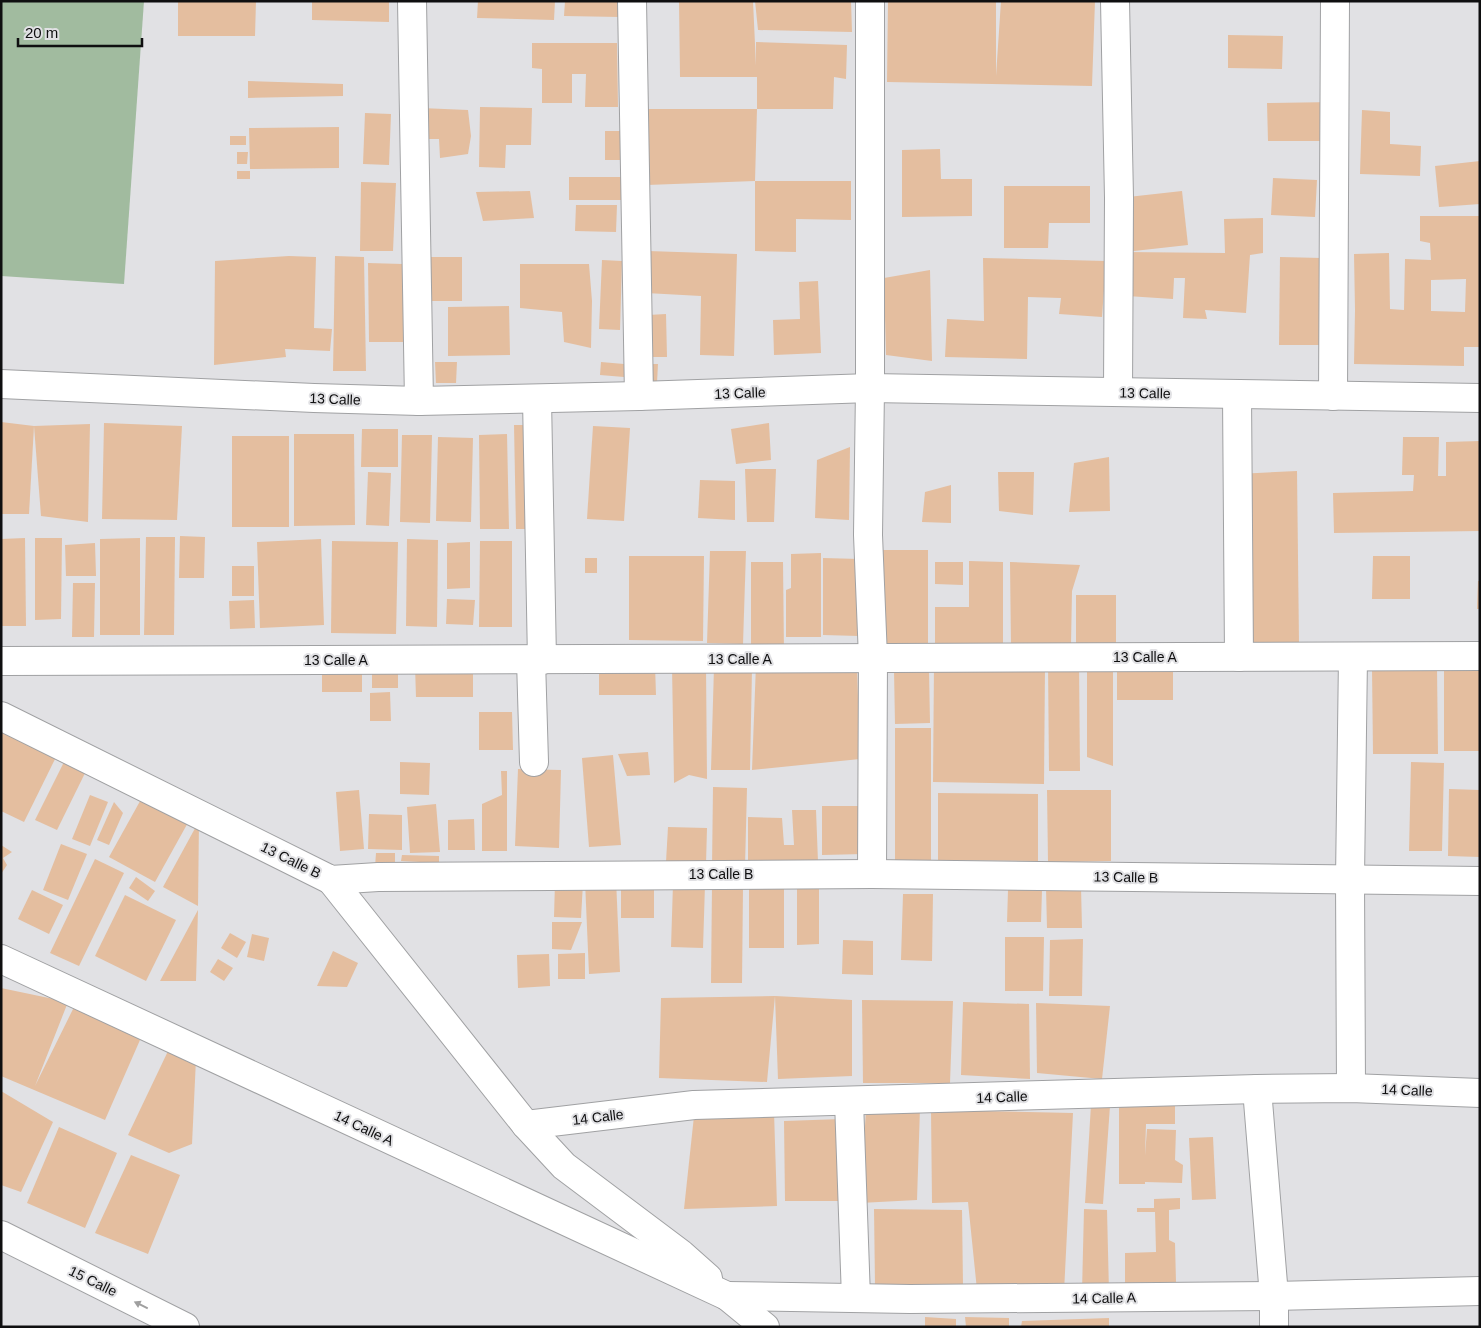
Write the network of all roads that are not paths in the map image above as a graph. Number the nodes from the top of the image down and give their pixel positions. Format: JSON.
{"nodes":[{"id":1,"x":412,"y":1,"type":"edge"},
{"id":2,"x":632,"y":1,"type":"edge"},
{"id":3,"x":870,"y":1,"type":"edge"},
{"id":4,"x":1115,"y":1,"type":"edge"},
{"id":5,"x":1334,"y":1,"type":"edge"},
{"id":6,"x":1,"y":384,"type":"edge"},
{"id":7,"x":870,"y":388,"type":"junction"},
{"id":8,"x":1118,"y":392,"type":"junction"},
{"id":9,"x":1237,"y":395,"type":"junction"},
{"id":10,"x":639,"y":396,"type":"junction"},
{"id":11,"x":1333,"y":396,"type":"junction"},
{"id":12,"x":1480,"y":398,"type":"edge"},
{"id":13,"x":537,"y":399,"type":"junction"},
{"id":14,"x":419,"y":401,"type":"junction"},
{"id":15,"x":1480,"y":656,"type":"edge"},
{"id":16,"x":1239,"y":657,"type":"junction"},
{"id":17,"x":1353,"y":657,"type":"junction"},
{"id":18,"x":873,"y":658,"type":"junction"},
{"id":19,"x":537,"y":660,"type":"junction"},
{"id":20,"x":1,"y":661,"type":"edge"},
{"id":21,"x":1,"y":716,"type":"edge"},
{"id":22,"x":534,"y":762,"type":"dead end"},
{"id":23,"x":872,"y":874,"type":"junction"},
{"id":24,"x":1350,"y":879,"type":"junction"},
{"id":25,"x":330,"y":880,"type":"junction"},
{"id":26,"x":1480,"y":881,"type":"edge"},
{"id":27,"x":1,"y":959,"type":"edge"},
{"id":28,"x":1351,"y":1088,"type":"junction"},
{"id":29,"x":1257,"y":1090,"type":"junction"},
{"id":30,"x":1480,"y":1093,"type":"edge"},
{"id":31,"x":849,"y":1101,"type":"junction"},
{"id":32,"x":526,"y":1125,"type":"junction"},
{"id":33,"x":1,"y":1235,"type":"edge"},
{"id":34,"x":1480,"y":1292,"type":"edge"},
{"id":35,"x":727,"y":1296,"type":"junction"},
{"id":36,"x":1274,"y":1296,"type":"junction"},
{"id":37,"x":856,"y":1298,"type":"junction"},
{"id":38,"x":185,"y":1327,"type":"edge"},
{"id":39,"x":765,"y":1327,"type":"edge"},
{"id":40,"x":1274,"y":1327,"type":"edge"}],
"edges":[{"from":1,"to":14,"type":"street"},
{"from":2,"to":10,"type":"street"},
{"from":3,"to":7,"type":"street"},
{"from":4,"to":8,"type":"street"},
{"from":5,"to":11,"type":"street"},
{"from":6,"to":14,"type":"street","name":"13 Calle"},
{"from":7,"to":8,"type":"street","name":"13 Calle"},
{"from":7,"to":10,"type":"street","name":"13 Calle"},
{"from":7,"to":18,"type":"street"},
{"from":8,"to":9,"type":"street","name":"13 Calle"},
{"from":9,"to":11,"type":"street","name":"13 Calle"},
{"from":9,"to":16,"type":"street"},
{"from":10,"to":13,"type":"street","name":"13 Calle"},
{"from":11,"to":12,"type":"street","name":"13 Calle"},
{"from":13,"to":14,"type":"street","name":"13 Calle"},
{"from":13,"to":19,"type":"street"},
{"from":15,"to":17,"type":"street","name":"13 Calle A"},
{"from":16,"to":17,"type":"street","name":"13 Calle A"},
{"from":16,"to":18,"type":"street","name":"13 Calle A"},
{"from":17,"to":24,"type":"street"},
{"from":18,"to":19,"type":"street","name":"13 Calle A"},
{"from":18,"to":23,"type":"street"},
{"from":19,"to":20,"type":"street","name":"13 Calle A"},
{"from":19,"to":22,"type":"street"},
{"from":21,"to":25,"type":"street","name":"13 Calle B"},
{"from":23,"to":24,"type":"street","name":"13 Calle B"},
{"from":23,"to":25,"type":"street","name":"13 Calle B"},
{"from":24,"to":26,"type":"street","name":"13 Calle B"},
{"from":24,"to":28,"type":"street"},
{"from":25,"to":32,"type":"street"},
{"from":27,"to":35,"type":"street","name":"14 Calle A"},
{"from":28,"to":29,"type":"street","name":"14 Calle"},
{"from":28,"to":30,"type":"street","name":"14 Calle"},
{"from":29,"to":31,"type":"street","name":"14 Calle"},
{"from":29,"to":36,"type":"street"},
{"from":31,"to":32,"type":"street","name":"14 Calle"},
{"from":31,"to":37,"type":"street"},
{"from":32,"to":35,"type":"street"},
{"from":38,"to":33,"type":"street","name":"15 Calle","one_way":true},
{"from":34,"to":36,"type":"street","name":"14 Calle A"},
{"from":35,"to":37,"type":"street","name":"14 Calle A"},
{"from":35,"to":39,"type":"street","name":"14 Calle A"},
{"from":36,"to":37,"type":"street","name":"14 Calle A"},
{"from":36,"to":40,"type":"street"}]}
